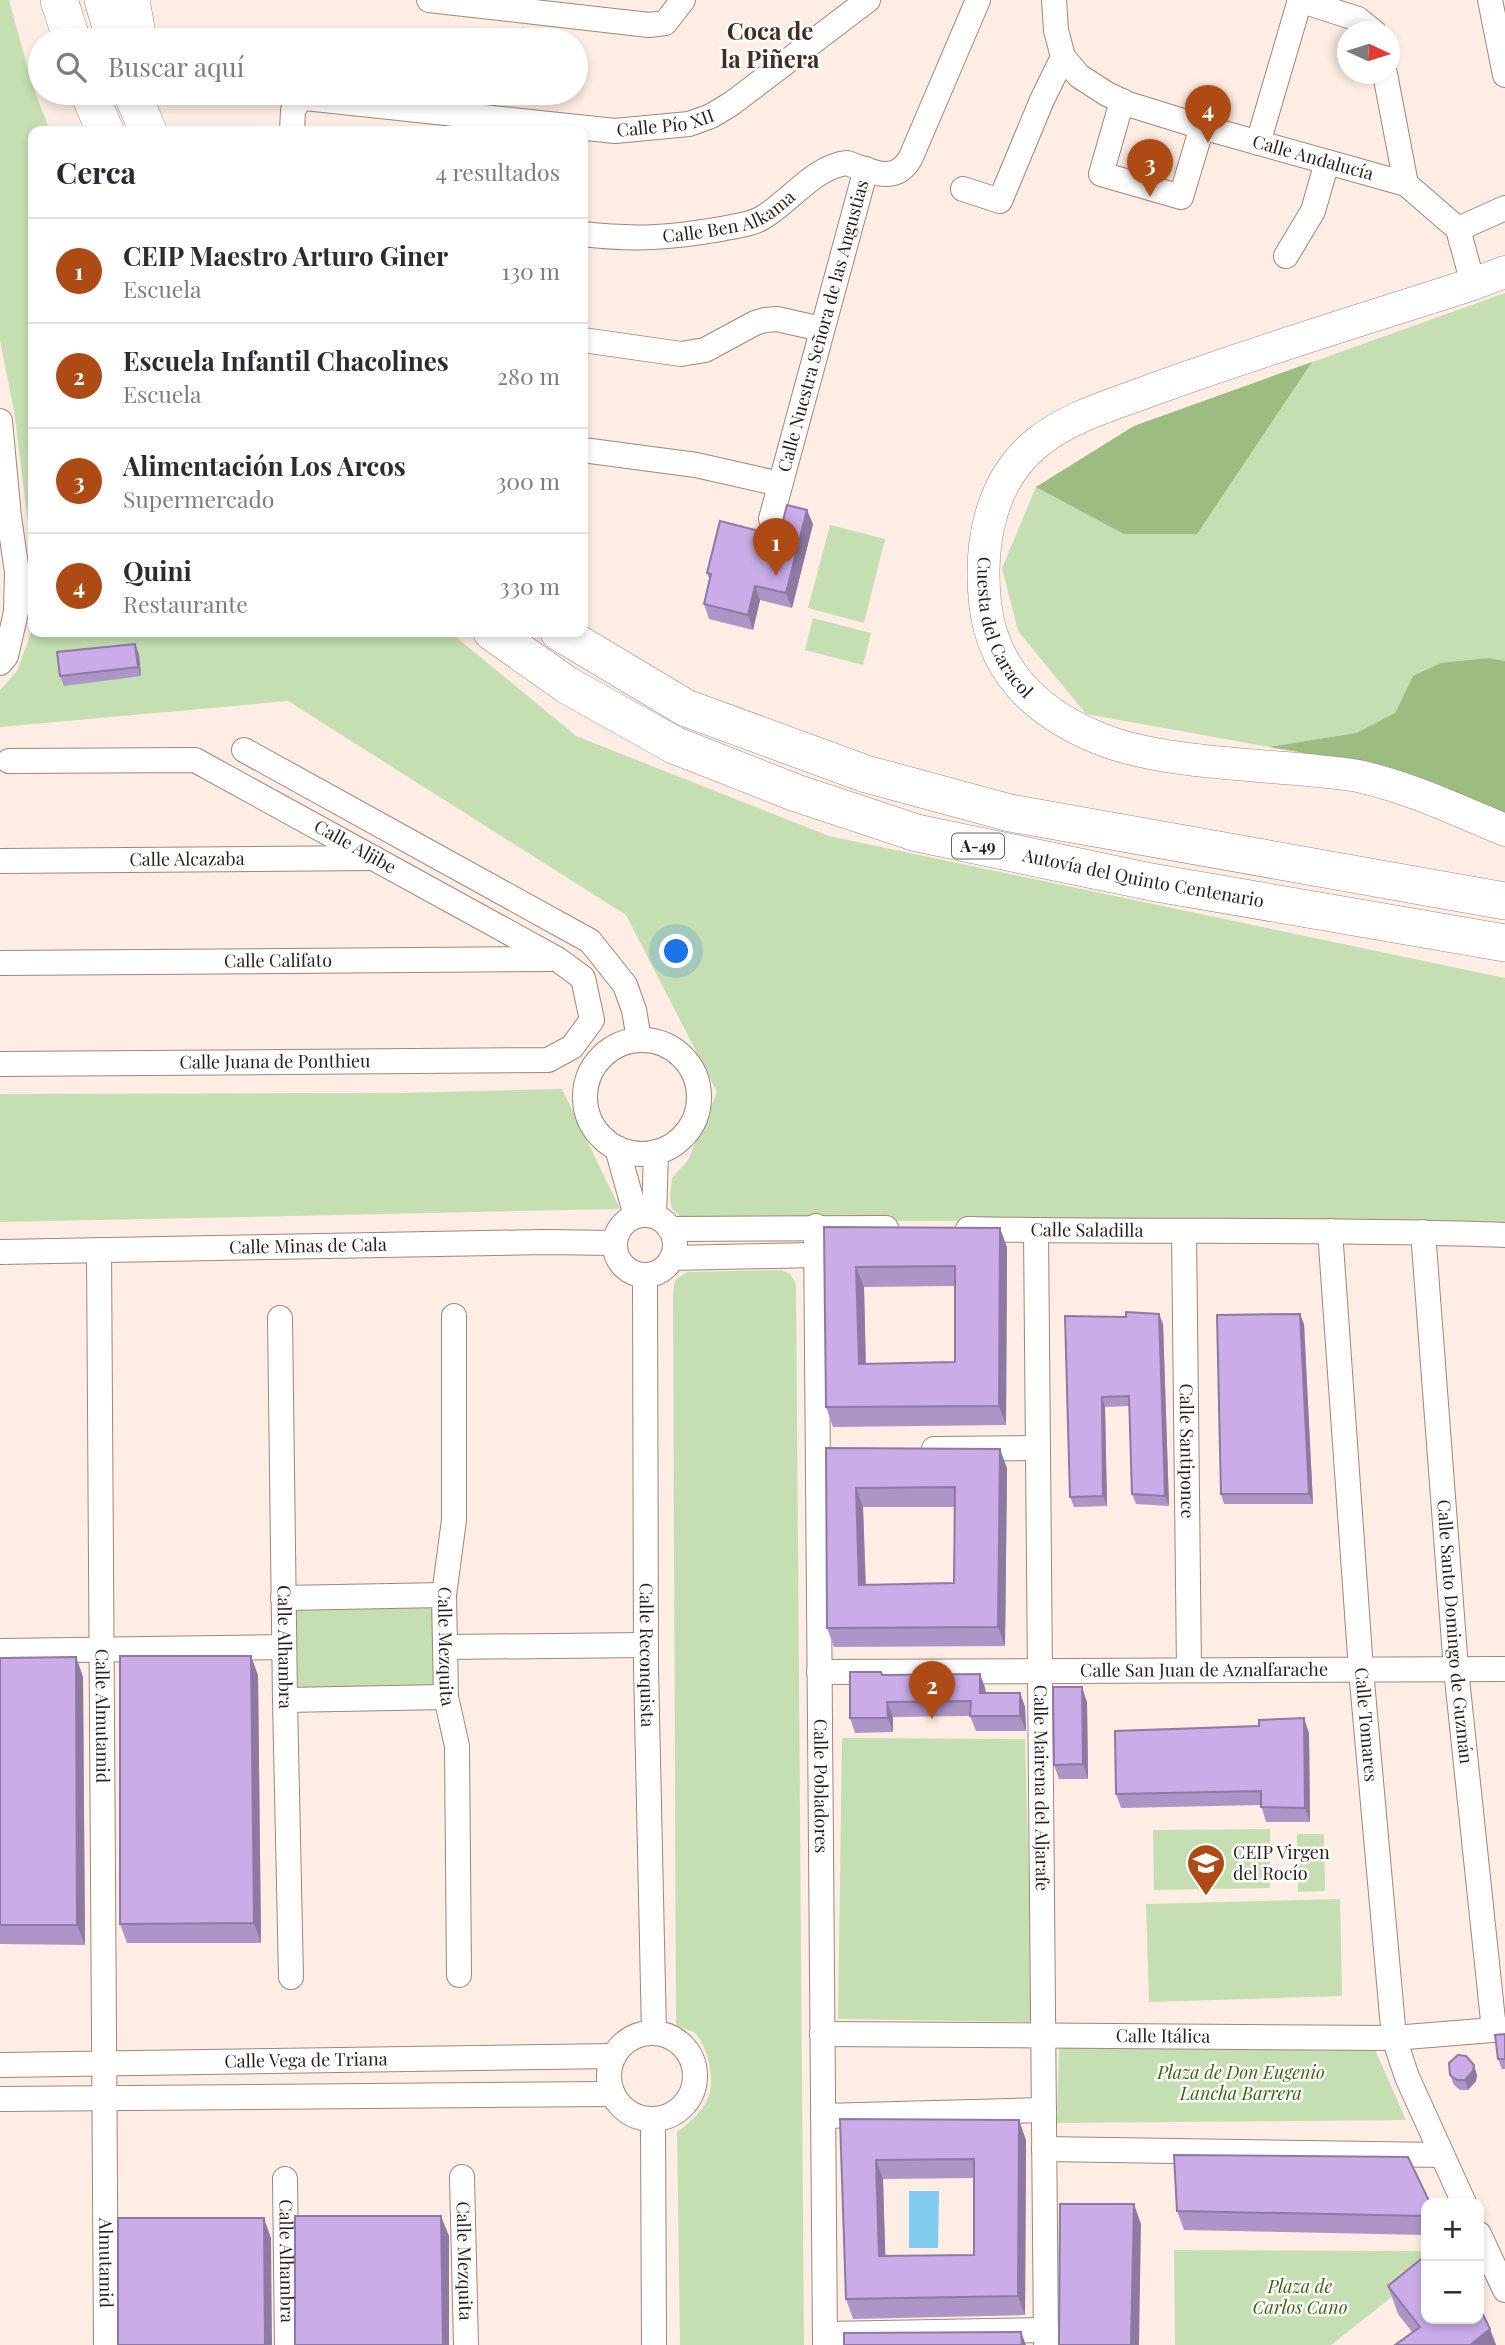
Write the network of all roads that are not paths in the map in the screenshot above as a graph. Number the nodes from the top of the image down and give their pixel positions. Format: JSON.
{"nodes":[{"id":1,"x":59,"y":0,"type":"edge"},
{"id":2,"x":103,"y":0,"type":"edge"},
{"id":3,"x":131,"y":0,"type":"edge"},
{"id":4,"x":429,"y":0,"type":"edge"},
{"id":5,"x":683,"y":0,"type":"edge"},
{"id":6,"x":868,"y":0,"type":"edge"},
{"id":7,"x":978,"y":0,"type":"edge"},
{"id":8,"x":1054,"y":0,"type":"edge"},
{"id":9,"x":1300,"y":0,"type":"edge"},
{"id":10,"x":1490,"y":0,"type":"edge"},
{"id":11,"x":1360,"y":21,"type":"edge"},
{"id":12,"x":68,"y":28,"type":"edge"},
{"id":13,"x":111,"y":28,"type":"edge"},
{"id":14,"x":136,"y":28,"type":"edge"},
{"id":15,"x":1063,"y":57,"type":"junction"},
{"id":16,"x":1505,"y":75,"type":"edge"},
{"id":17,"x":1387,"y":84,"type":"edge"},
{"id":18,"x":1122,"y":101,"type":"junction"},
{"id":19,"x":94,"y":105,"type":"edge"},
{"id":20,"x":138,"y":105,"type":"edge"},
{"id":21,"x":148,"y":105,"type":"edge"},
{"id":22,"x":296,"y":105,"type":"edge"},
{"id":23,"x":359,"y":105,"type":"edge"},
{"id":24,"x":103,"y":126,"type":"edge"},
{"id":25,"x":148,"y":126,"type":"edge"},
{"id":26,"x":150,"y":126,"type":"edge"},
{"id":27,"x":292,"y":126,"type":"edge"},
{"id":28,"x":565,"y":126,"type":"edge"},
{"id":29,"x":1202,"y":127,"type":"junction"},
{"id":30,"x":588,"y":128,"type":"edge"},
{"id":31,"x":1258,"y":143,"type":"junction"},
{"id":32,"x":1327,"y":162,"type":"junction"},
{"id":33,"x":866,"y":169,"type":"junction"},
{"id":34,"x":1406,"y":184,"type":"junction"},
{"id":35,"x":963,"y":189,"type":"dead end"},
{"id":36,"x":1505,"y":208,"type":"edge"},
{"id":37,"x":1458,"y":229,"type":"junction"},
{"id":38,"x":588,"y":234,"type":"edge"},
{"id":39,"x":1286,"y":256,"type":"dead end"},
{"id":40,"x":1505,"y":272,"type":"edge"},
{"id":41,"x":1473,"y":284,"type":"junction"},
{"id":42,"x":821,"y":329,"type":"junction"},
{"id":43,"x":588,"y":341,"type":"edge"},
{"id":44,"x":0,"y":421,"type":"edge"},
{"id":45,"x":588,"y":451,"type":"edge"},
{"id":46,"x":780,"y":484,"type":"junction"},
{"id":47,"x":771,"y":519,"type":"dead end"},
{"id":48,"x":9,"y":573,"type":"edge"},
{"id":49,"x":499,"y":637,"type":"edge"},
{"id":50,"x":567,"y":637,"type":"edge"},
{"id":51,"x":0,"y":663,"type":"edge"},
{"id":52,"x":244,"y":750,"type":"dead end"},
{"id":53,"x":9,"y":761,"type":"dead end"},
{"id":54,"x":1505,"y":830,"type":"edge"},
{"id":55,"x":375,"y":858,"type":"junction"},
{"id":56,"x":0,"y":861,"type":"edge"},
{"id":57,"x":1505,"y":901,"type":"edge"},
{"id":58,"x":1505,"y":943,"type":"edge"},
{"id":59,"x":557,"y":959,"type":"junction"},
{"id":60,"x":0,"y":963,"type":"edge"},
{"id":61,"x":639,"y":1040,"type":"junction"},
{"id":62,"x":548,"y":1060,"type":"joint"},
{"id":63,"x":0,"y":1064,"type":"edge"},
{"id":64,"x":617,"y":1148,"type":"junction"},
{"id":65,"x":656,"y":1152,"type":"junction"},
{"id":66,"x":653,"y":1220,"type":"junction"},
{"id":67,"x":816,"y":1226,"type":"junction"},
{"id":68,"x":915,"y":1228,"type":"edge"},
{"id":69,"x":942,"y":1229,"type":"edge"},
{"id":70,"x":1036,"y":1230,"type":"junction"},
{"id":71,"x":1330,"y":1231,"type":"junction"},
{"id":72,"x":1423,"y":1232,"type":"junction"},
{"id":73,"x":1184,"y":1233,"type":"junction"},
{"id":74,"x":1505,"y":1235,"type":"edge"},
{"id":75,"x":614,"y":1243,"type":"junction"},
{"id":76,"x":99,"y":1250,"type":"junction"},
{"id":77,"x":0,"y":1252,"type":"edge"},
{"id":78,"x":817,"y":1255,"type":"junction"},
{"id":79,"x":672,"y":1258,"type":"junction"},
{"id":80,"x":645,"y":1275,"type":"junction"},
{"id":81,"x":454,"y":1316,"type":"dead end"},
{"id":82,"x":280,"y":1318,"type":"dead end"},
{"id":83,"x":1038,"y":1448,"type":"junction"},
{"id":84,"x":914,"y":1449,"type":"edge"},
{"id":85,"x":818,"y":1450,"type":"junction"},
{"id":86,"x":845,"y":1450,"type":"edge"},
{"id":87,"x":444,"y":1595,"type":"junction"},
{"id":88,"x":283,"y":1598,"type":"junction"},
{"id":89,"x":646,"y":1645,"type":"junction"},
{"id":90,"x":284,"y":1647,"type":"junction"},
{"id":91,"x":446,"y":1647,"type":"junction"},
{"id":92,"x":102,"y":1650,"type":"junction"},
{"id":93,"x":0,"y":1651,"type":"edge"},
{"id":94,"x":1456,"y":1669,"type":"junction"},
{"id":95,"x":1505,"y":1669,"type":"edge"},
{"id":96,"x":1189,"y":1670,"type":"junction"},
{"id":97,"x":1361,"y":1670,"type":"junction"},
{"id":98,"x":1040,"y":1671,"type":"junction"},
{"id":99,"x":819,"y":1672,"type":"junction"},
{"id":100,"x":446,"y":1697,"type":"junction"},
{"id":101,"x":285,"y":1700,"type":"junction"},
{"id":102,"x":459,"y":1975,"type":"dead end"},
{"id":103,"x":291,"y":1978,"type":"dead end"},
{"id":104,"x":1500,"y":2030,"type":"edge"},
{"id":105,"x":654,"y":2033,"type":"junction"},
{"id":106,"x":822,"y":2034,"type":"junction"},
{"id":107,"x":1043,"y":2035,"type":"junction"},
{"id":108,"x":1394,"y":2038,"type":"junction"},
{"id":109,"x":614,"y":2056,"type":"junction"},
{"id":110,"x":0,"y":2064,"type":"edge"},
{"id":111,"x":106,"y":2064,"type":"junction"},
{"id":112,"x":613,"y":2094,"type":"junction"},
{"id":113,"x":105,"y":2097,"type":"junction"},
{"id":114,"x":0,"y":2099,"type":"edge"},
{"id":115,"x":1044,"y":2110,"type":"junction"},
{"id":116,"x":823,"y":2116,"type":"junction"},
{"id":117,"x":653,"y":2119,"type":"junction"},
{"id":118,"x":1044,"y":2149,"type":"junction"},
{"id":119,"x":1442,"y":2155,"type":"junction"},
{"id":120,"x":462,"y":2177,"type":"dead end"},
{"id":121,"x":285,"y":2179,"type":"dead end"},
{"id":122,"x":107,"y":2180,"type":"joint"},
{"id":123,"x":1462,"y":2198,"type":"edge"},
{"id":124,"x":1484,"y":2245,"type":"edge"},
{"id":125,"x":1505,"y":2290,"type":"edge"},
{"id":126,"x":1046,"y":2338,"type":"edge"},
{"id":127,"x":825,"y":2339,"type":"edge"},
{"id":128,"x":107,"y":2345,"type":"edge"},
{"id":129,"x":287,"y":2345,"type":"edge"},
{"id":130,"x":466,"y":2345,"type":"edge"},
{"id":131,"x":654,"y":2345,"type":"edge"}],
"edges":[{"from":1,"to":12,"type":"highway"},
{"from":2,"to":13,"type":"highway"},
{"from":3,"to":14,"type":"highway"},
{"from":4,"to":5,"type":"street"},
{"from":6,"to":30,"type":"street","name":"Calle Pío XII"},
{"from":7,"to":33,"type":"street","name":"Calle Ben Alkama"},
{"from":8,"to":15,"type":"street"},
{"from":9,"to":11,"type":"street"},
{"from":9,"to":31,"type":"street"},
{"from":10,"to":16,"type":"street"},
{"from":15,"to":18,"type":"street","name":"Calle Andalucía"},
{"from":15,"to":35,"type":"street"},
{"from":17,"to":34,"type":"street"},
{"from":18,"to":29,"type":"street","name":"Calle Andalucía"},
{"from":18,"to":29,"type":"street"},
{"from":19,"to":24,"type":"highway"},
{"from":20,"to":25,"type":"highway"},
{"from":21,"to":26,"type":"highway"},
{"from":22,"to":27,"type":"street","name":"Calle Pío XII"},
{"from":23,"to":28,"type":"street","name":"Calle Pío XII"},
{"from":29,"to":31,"type":"street","name":"Calle Andalucía"},
{"from":31,"to":32,"type":"street","name":"Calle Andalucía"},
{"from":32,"to":34,"type":"street","name":"Calle Andalucía"},
{"from":32,"to":39,"type":"street"},
{"from":33,"to":38,"type":"street","name":"Calle Ben Alkama"},
{"from":33,"to":42,"type":"street","name":"Calle Nuestra Señora de las Angustias"},
{"from":34,"to":37,"type":"street","name":"Calle Andalucía"},
{"from":36,"to":37,"type":"street"},
{"from":37,"to":41,"type":"street"},
{"from":40,"to":41,"type":"main road","name":"Cuesta del Caracol"},
{"from":41,"to":54,"type":"main road","name":"Cuesta del Caracol"},
{"from":42,"to":43,"type":"street"},
{"from":42,"to":46,"type":"street","name":"Calle Nuestra Señora de las Angustias"},
{"from":44,"to":48,"type":"street"},
{"from":45,"to":46,"type":"street"},
{"from":46,"to":47,"type":"street","name":"Calle Nuestra Señora de las Angustias"},
{"from":48,"to":51,"type":"street"},
{"from":49,"to":58,"type":"highway","name":"Autovía del Quinto Centenario","number":"A-49"},
{"from":50,"to":57,"type":"highway","number":"A-49"},
{"from":52,"to":61,"type":"street"},
{"from":53,"to":55,"type":"street","name":"Calle Aljibe"},
{"from":55,"to":56,"type":"street","name":"Calle Alcazaba"},
{"from":55,"to":59,"type":"street","name":"Calle Aljibe"},
{"from":59,"to":60,"type":"street","name":"Calle Califato"},
{"from":59,"to":62,"type":"street","name":"Calle Aljibe"},
{"from":61,"to":64,"type":"street"},
{"from":61,"to":65,"type":"street"},
{"from":62,"to":63,"type":"street","name":"Calle Juana de Ponthieu"},
{"from":64,"to":65,"type":"street"},
{"from":64,"to":66,"type":"street"},
{"from":65,"to":66,"type":"street"},
{"from":66,"to":67,"type":"street"},
{"from":66,"to":75,"type":"street"},
{"from":66,"to":79,"type":"street"},
{"from":67,"to":68,"type":"street"},
{"from":67,"to":78,"type":"street","name":"Calle Pobladores"},
{"from":69,"to":70,"type":"street","name":"Calle Saladilla"},
{"from":70,"to":73,"type":"street","name":"Calle Saladilla"},
{"from":70,"to":83,"type":"street","name":"Calle Mairena del Aljarafe"},
{"from":71,"to":72,"type":"street","name":"Calle Saladilla"},
{"from":71,"to":73,"type":"street","name":"Calle Saladilla"},
{"from":71,"to":97,"type":"street","name":"Calle Tomares"},
{"from":72,"to":74,"type":"street","name":"Calle Saladilla"},
{"from":72,"to":94,"type":"street","name":"Calle Santo Domingo de Guzmán"},
{"from":73,"to":96,"type":"street","name":"Calle Santiponce"},
{"from":75,"to":76,"type":"street","name":"Calle Minas de Cala"},
{"from":75,"to":80,"type":"street"},
{"from":76,"to":77,"type":"street","name":"Calle Minas de Cala"},
{"from":76,"to":92,"type":"street","name":"Calle Almutamid"},
{"from":78,"to":79,"type":"street"},
{"from":78,"to":85,"type":"street","name":"Calle Pobladores"},
{"from":79,"to":80,"type":"street"},
{"from":80,"to":89,"type":"street","name":"Calle Reconquista"},
{"from":81,"to":87,"type":"street","name":"Calle Mezquita"},
{"from":82,"to":88,"type":"street","name":"Calle Alhambra"},
{"from":83,"to":84,"type":"street"},
{"from":83,"to":98,"type":"street","name":"Calle Mairena del Aljarafe"},
{"from":85,"to":86,"type":"street"},
{"from":85,"to":99,"type":"street","name":"Calle Pobladores"},
{"from":87,"to":88,"type":"street"},
{"from":87,"to":91,"type":"street","name":"Calle Mezquita"},
{"from":88,"to":90,"type":"street","name":"Calle Alhambra"},
{"from":89,"to":91,"type":"street"},
{"from":89,"to":105,"type":"street","name":"Calle Reconquista"},
{"from":90,"to":92,"type":"street"},
{"from":90,"to":101,"type":"street","name":"Calle Alhambra"},
{"from":91,"to":100,"type":"street","name":"Calle Mezquita"},
{"from":92,"to":93,"type":"street"},
{"from":92,"to":111,"type":"street","name":"Calle Almutamid"},
{"from":94,"to":95,"type":"street","name":"Calle San Juan de Aznalfarache"},
{"from":94,"to":97,"type":"street","name":"Calle San Juan de Aznalfarache"},
{"from":94,"to":104,"type":"street","name":"Calle Santo Domingo de Guzmán"},
{"from":96,"to":97,"type":"street","name":"Calle San Juan de Aznalfarache"},
{"from":96,"to":98,"type":"street","name":"Calle San Juan de Aznalfarache"},
{"from":97,"to":108,"type":"street","name":"Calle Tomares"},
{"from":98,"to":99,"type":"street","name":"Calle San Juan de Aznalfarache"},
{"from":98,"to":107,"type":"street","name":"Calle Mairena del Aljarafe"},
{"from":99,"to":106,"type":"street","name":"Calle Pobladores"},
{"from":100,"to":101,"type":"street"},
{"from":100,"to":102,"type":"street","name":"Calle Mezquita"},
{"from":101,"to":103,"type":"street","name":"Calle Alhambra"},
{"from":104,"to":108,"type":"street","name":"Calle Itálica"},
{"from":105,"to":109,"type":"street"},
{"from":105,"to":117,"type":"street"},
{"from":106,"to":107,"type":"street","name":"Calle Itálica"},
{"from":106,"to":116,"type":"street","name":"Calle Pobladores"},
{"from":107,"to":108,"type":"street","name":"Calle Itálica"},
{"from":107,"to":115,"type":"street","name":"Calle Mairena del Aljarafe"},
{"from":108,"to":119,"type":"street","name":"Calle Tomares"},
{"from":109,"to":111,"type":"street","name":"Calle Vega de Triana"},
{"from":109,"to":112,"type":"street"},
{"from":110,"to":111,"type":"street","name":"Calle Vega de Triana"},
{"from":111,"to":113,"type":"street","name":"Calle Almutamid"},
{"from":112,"to":113,"type":"street"},
{"from":112,"to":117,"type":"street"},
{"from":113,"to":114,"type":"street"},
{"from":113,"to":122,"type":"street","name":"Calle Almutamid"},
{"from":115,"to":116,"type":"street"},
{"from":115,"to":118,"type":"street","name":"Calle Mairena del Aljarafe"},
{"from":116,"to":127,"type":"street","name":"Calle Pobladores"},
{"from":117,"to":131,"type":"street"},
{"from":118,"to":119,"type":"street"},
{"from":118,"to":126,"type":"street","name":"Calle Mairena del Aljarafe"},
{"from":119,"to":123,"type":"street","name":"Calle Tomares"},
{"from":120,"to":130,"type":"street","name":"Calle Mezquita"},
{"from":121,"to":129,"type":"street","name":"Calle Alhambra"},
{"from":122,"to":128,"type":"street","name":"Almutamid"},
{"from":124,"to":125,"type":"street"},
{"from":126,"to":127,"type":"street"}]}
